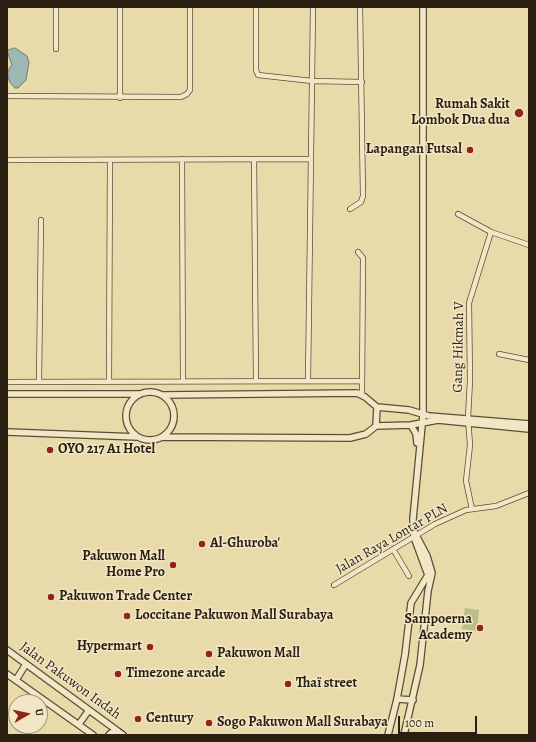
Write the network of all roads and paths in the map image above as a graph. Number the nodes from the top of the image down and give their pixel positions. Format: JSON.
{"nodes":[{"id":1,"x":56,"y":7,"type":"edge"},
{"id":2,"x":120,"y":7,"type":"edge"},
{"id":3,"x":190,"y":7,"type":"edge"},
{"id":4,"x":256,"y":7,"type":"edge"},
{"id":5,"x":313,"y":7,"type":"edge"},
{"id":6,"x":360,"y":7,"type":"edge"},
{"id":7,"x":423,"y":7,"type":"edge"},
{"id":8,"x":56,"y":49,"type":"dead end"},
{"id":9,"x":312,"y":81,"type":"junction"},
{"id":10,"x":362,"y":82,"type":"junction"},
{"id":11,"x":7,"y":96,"type":"edge"},
{"id":12,"x":120,"y":98,"type":"junction"},
{"id":13,"x":254,"y":159,"type":"junction"},
{"id":14,"x":7,"y":160,"type":"edge"},
{"id":15,"x":110,"y":160,"type":"junction"},
{"id":16,"x":182,"y":160,"type":"junction"},
{"id":17,"x":311,"y":160,"type":"junction"},
{"id":18,"x":350,"y":209,"type":"dead end"},
{"id":19,"x":458,"y":214,"type":"dead end"},
{"id":20,"x":41,"y":220,"type":"dead end"},
{"id":21,"x":491,"y":232,"type":"junction"},
{"id":22,"x":529,"y":245,"type":"edge"},
{"id":23,"x":358,"y":252,"type":"dead end"},
{"id":24,"x":499,"y":354,"type":"dead end"},
{"id":25,"x":529,"y":360,"type":"edge"},
{"id":26,"x":183,"y":381,"type":"junction"},
{"id":27,"x":256,"y":381,"type":"junction"},
{"id":28,"x":308,"y":381,"type":"junction"},
{"id":29,"x":7,"y":382,"type":"edge"},
{"id":30,"x":39,"y":382,"type":"junction"},
{"id":31,"x":109,"y":382,"type":"junction"},
{"id":32,"x":362,"y":382,"type":"junction"},
{"id":33,"x":357,"y":393,"type":"junction"},
{"id":34,"x":7,"y":394,"type":"edge"},
{"id":35,"x":139,"y":394,"type":"junction"},
{"id":36,"x":162,"y":395,"type":"junction"},
{"id":37,"x":377,"y":407,"type":"junction"},
{"id":38,"x":423,"y":415,"type":"junction"},
{"id":39,"x":468,"y":420,"type":"junction"},
{"id":40,"x":422,"y":423,"type":"junction"},
{"id":41,"x":529,"y":424,"type":"edge"},
{"id":42,"x":411,"y":425,"type":"junction"},
{"id":43,"x":376,"y":426,"type":"junction"},
{"id":44,"x":529,"y":429,"type":"edge"},
{"id":45,"x":7,"y":432,"type":"edge"},
{"id":46,"x":138,"y":437,"type":"junction"},
{"id":47,"x":162,"y":437,"type":"junction"},
{"id":48,"x":419,"y":449,"type":"junction"},
{"id":49,"x":529,"y":493,"type":"edge"},
{"id":50,"x":472,"y":509,"type":"junction"},
{"id":51,"x":415,"y":534,"type":"junction"},
{"id":52,"x":393,"y":549,"type":"junction"},
{"id":53,"x":408,"y":576,"type":"dead end"},
{"id":54,"x":334,"y":585,"type":"dead end"},
{"id":55,"x":7,"y":650,"type":"edge"},
{"id":56,"x":26,"y":664,"type":"junction"},
{"id":57,"x":7,"y":674,"type":"edge"},
{"id":58,"x":16,"y":680,"type":"junction"},
{"id":59,"x":397,"y":698,"type":"junction"},
{"id":60,"x":413,"y":700,"type":"junction"},
{"id":61,"x":89,"y":710,"type":"junction"},
{"id":62,"x":79,"y":724,"type":"junction"},
{"id":63,"x":121,"y":733,"type":"edge"},
{"id":64,"x":93,"y":735,"type":"edge"},
{"id":65,"x":109,"y":735,"type":"edge"},
{"id":66,"x":388,"y":735,"type":"edge"},
{"id":67,"x":404,"y":735,"type":"edge"}],
"edges":[{"from":1,"to":8,"type":"street"},
{"from":2,"to":12,"type":"street"},
{"from":3,"to":12,"type":"street"},
{"from":4,"to":9,"type":"street"},
{"from":5,"to":9,"type":"street"},
{"from":6,"to":10,"type":"street"},
{"from":7,"to":38,"type":"street"},
{"from":9,"to":10,"type":"street"},
{"from":9,"to":17,"type":"street"},
{"from":10,"to":18,"type":"street"},
{"from":11,"to":12,"type":"street"},
{"from":13,"to":16,"type":"street"},
{"from":13,"to":17,"type":"street"},
{"from":13,"to":27,"type":"street"},
{"from":14,"to":15,"type":"street"},
{"from":15,"to":16,"type":"street"},
{"from":15,"to":31,"type":"street"},
{"from":16,"to":26,"type":"street"},
{"from":17,"to":28,"type":"street"},
{"from":19,"to":21,"type":"street"},
{"from":20,"to":30,"type":"street"},
{"from":21,"to":22,"type":"street"},
{"from":21,"to":39,"type":"street","name":"Gang Hikmah V"},
{"from":23,"to":32,"type":"street"},
{"from":24,"to":25,"type":"street"},
{"from":26,"to":27,"type":"street"},
{"from":26,"to":31,"type":"street"},
{"from":27,"to":28,"type":"street"},
{"from":28,"to":32,"type":"street"},
{"from":29,"to":30,"type":"street"},
{"from":30,"to":31,"type":"street"},
{"from":32,"to":33,"type":"street"},
{"from":33,"to":36,"type":"street"},
{"from":33,"to":37,"type":"street"},
{"from":34,"to":35,"type":"street"},
{"from":35,"to":36,"type":"street"},
{"from":35,"to":46,"type":"street"},
{"from":36,"to":47,"type":"street"},
{"from":37,"to":38,"type":"street"},
{"from":37,"to":43,"type":"street"},
{"from":38,"to":39,"type":"street"},
{"from":38,"to":40,"type":"street"},
{"from":39,"to":40,"type":"street"},
{"from":39,"to":41,"type":"street"},
{"from":39,"to":44,"type":"street"},
{"from":39,"to":50,"type":"street","name":"Gang Hikmah V"},
{"from":40,"to":42,"type":"street"},
{"from":40,"to":48,"type":"street"},
{"from":42,"to":43,"type":"street"},
{"from":42,"to":48,"type":"street"},
{"from":43,"to":47,"type":"street"},
{"from":45,"to":46,"type":"street"},
{"from":46,"to":47,"type":"street"},
{"from":48,"to":51,"type":"street"},
{"from":49,"to":50,"type":"street","name":"Jalan Raya Lontar PLN"},
{"from":50,"to":51,"type":"street","name":"Jalan Raya Lontar PLN"},
{"from":51,"to":52,"type":"street","name":"Jalan Raya Lontar PLN"},
{"from":51,"to":59,"type":"street"},
{"from":51,"to":60,"type":"street"},
{"from":52,"to":53,"type":"street"},
{"from":52,"to":54,"type":"street","name":"Jalan Raya Lontar PLN"},
{"from":55,"to":56,"type":"street","name":"Jalan Pakuwon Indah"},
{"from":56,"to":58,"type":"street"},
{"from":56,"to":61,"type":"street","name":"Jalan Pakuwon Indah"},
{"from":57,"to":58,"type":"street","name":"Jalan Pakuwon Indah"},
{"from":58,"to":62,"type":"street","name":"Jalan Pakuwon Indah"},
{"from":59,"to":60,"type":"street"},
{"from":59,"to":66,"type":"street"},
{"from":60,"to":67,"type":"street"},
{"from":61,"to":62,"type":"street"},
{"from":61,"to":63,"type":"street","name":"Jalan Pakuwon Indah"},
{"from":62,"to":64,"type":"street","name":"Jalan Pakuwon Indah"},
{"from":63,"to":65,"type":"main road"}]}
